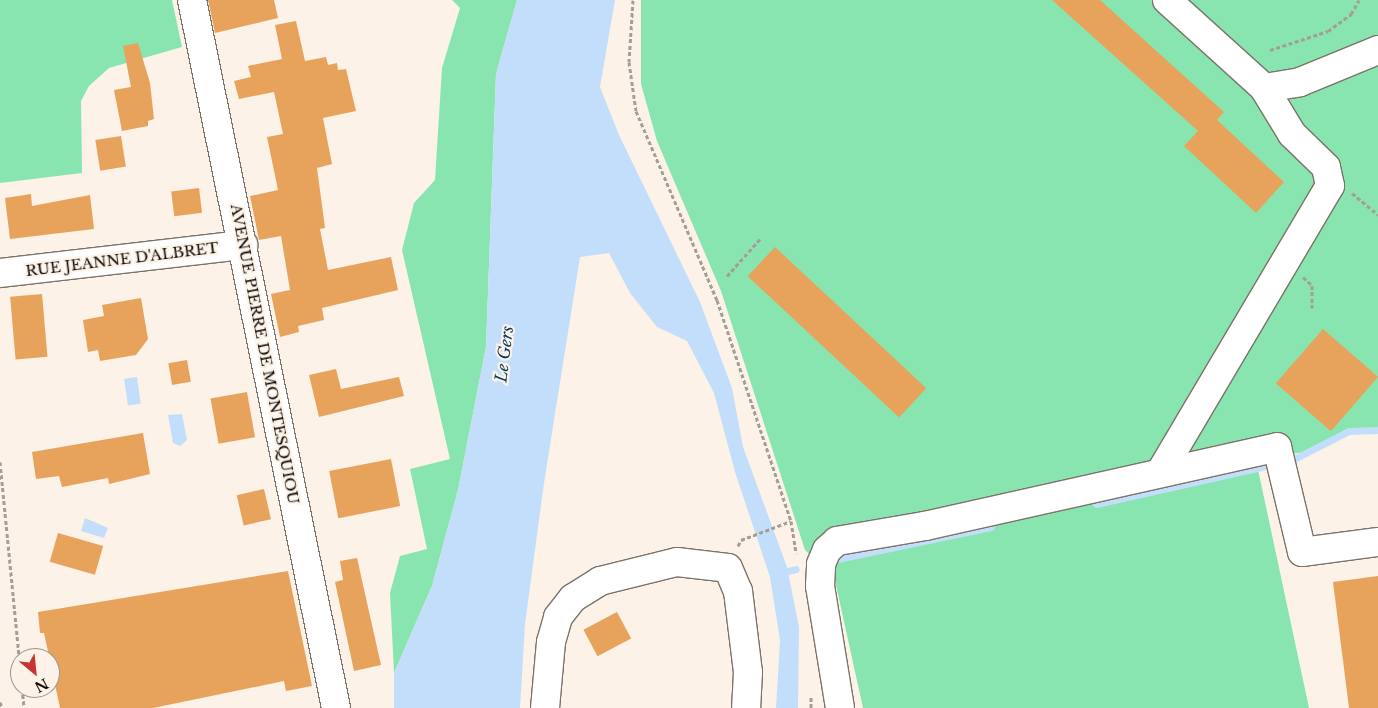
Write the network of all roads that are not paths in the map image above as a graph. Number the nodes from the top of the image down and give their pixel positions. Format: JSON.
{"nodes":[{"id":1,"x":192,"y":0,"type":"edge"},
{"id":2,"x":1168,"y":0,"type":"edge"},
{"id":3,"x":1378,"y":50,"type":"edge"},
{"id":4,"x":1264,"y":88,"type":"junction"},
{"id":5,"x":243,"y":245,"type":"junction"},
{"id":6,"x":0,"y":273,"type":"edge"},
{"id":7,"x":1160,"y":473,"type":"junction"},
{"id":8,"x":1378,"y":542,"type":"edge"},
{"id":9,"x":336,"y":708,"type":"edge"},
{"id":10,"x":545,"y":708,"type":"edge"},
{"id":11,"x":746,"y":708,"type":"edge"},
{"id":12,"x":840,"y":708,"type":"edge"}],
"edges":[{"from":1,"to":5,"type":"street","name":"AVENUE PIERRE DE MONTESQUIOU"},
{"from":2,"to":4,"type":"street"},
{"from":3,"to":4,"type":"street"},
{"from":4,"to":7,"type":"street"},
{"from":5,"to":6,"type":"street","name":"RUE JEANNE D'ALBRET"},
{"from":5,"to":9,"type":"street","name":"AVENUE PIERRE DE MONTESQUIOU"},
{"from":7,"to":8,"type":"street"},
{"from":7,"to":12,"type":"street"},
{"from":10,"to":11,"type":"street"}]}
